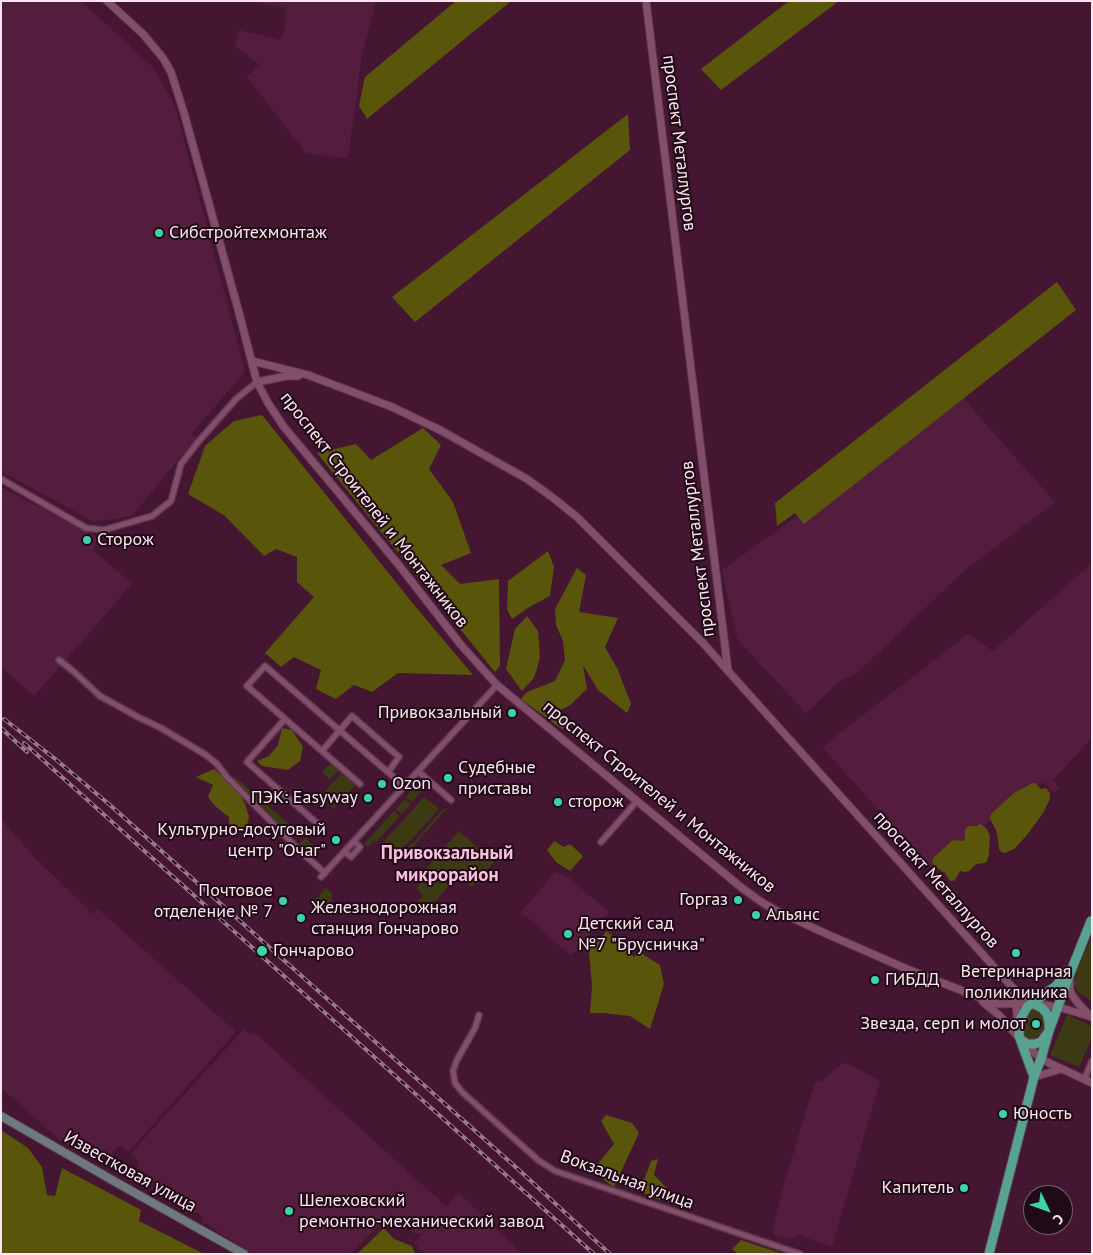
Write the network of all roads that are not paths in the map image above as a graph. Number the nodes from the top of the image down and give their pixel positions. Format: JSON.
{"nodes":[{"id":1,"x":107,"y":1,"type":"edge"},
{"id":2,"x":646,"y":1,"type":"edge"},
{"id":3,"x":252,"y":361,"type":"junction"},
{"id":4,"x":308,"y":375,"type":"junction"},
{"id":5,"x":257,"y":382,"type":"junction"},
{"id":6,"x":1,"y":479,"type":"edge"},
{"id":7,"x":59,"y":660,"type":"dead end"},
{"id":8,"x":728,"y":671,"type":"junction"},
{"id":9,"x":498,"y":685,"type":"junction"},
{"id":10,"x":285,"y":718,"type":"junction"},
{"id":11,"x":339,"y":730,"type":"junction"},
{"id":12,"x":322,"y":751,"type":"junction"},
{"id":13,"x":418,"y":771,"type":"junction"},
{"id":14,"x":388,"y":772,"type":"junction"},
{"id":15,"x":360,"y":784,"type":"dead end"},
{"id":16,"x":404,"y":786,"type":"junction"},
{"id":17,"x":451,"y":800,"type":"dead end"},
{"id":18,"x":637,"y":801,"type":"junction"},
{"id":19,"x":319,"y":825,"type":"dead end"},
{"id":20,"x":601,"y":842,"type":"dead end"},
{"id":21,"x":1092,"y":920,"type":"edge"},
{"id":22,"x":1071,"y":971,"type":"junction"},
{"id":23,"x":1012,"y":987,"type":"junction"},
{"id":24,"x":972,"y":995,"type":"junction"},
{"id":25,"x":1032,"y":1003,"type":"junction"},
{"id":26,"x":1016,"y":1004,"type":"junction"},
{"id":27,"x":1058,"y":1007,"type":"junction"},
{"id":28,"x":479,"y":1015,"type":"dead end"},
{"id":29,"x":1092,"y":1017,"type":"edge"},
{"id":30,"x":1018,"y":1025,"type":"junction"},
{"id":31,"x":1049,"y":1031,"type":"junction"},
{"id":32,"x":1020,"y":1039,"type":"junction"},
{"id":33,"x":1041,"y":1059,"type":"junction"},
{"id":34,"x":1092,"y":1061,"type":"edge"},
{"id":35,"x":1061,"y":1069,"type":"junction"},
{"id":36,"x":1034,"y":1078,"type":"junction"},
{"id":37,"x":1084,"y":1080,"type":"junction"},
{"id":38,"x":1092,"y":1083,"type":"edge"},
{"id":39,"x":1,"y":1116,"type":"edge"},
{"id":40,"x":244,"y":1254,"type":"edge"},
{"id":41,"x":800,"y":1254,"type":"edge"},
{"id":42,"x":989,"y":1254,"type":"edge"}],
"edges":[{"from":1,"to":3,"type":"street","name":"проспект Строителей и Монтажников"},
{"from":2,"to":8,"type":"street","name":"проспект Металлургов"},
{"from":3,"to":4,"type":"street"},
{"from":3,"to":5,"type":"street","name":"проспект Строителей и Монтажников"},
{"from":4,"to":5,"type":"street"},
{"from":4,"to":8,"type":"street"},
{"from":5,"to":6,"type":"street"},
{"from":5,"to":9,"type":"street","name":"проспект Строителей и Монтажников"},
{"from":7,"to":16,"type":"street"},
{"from":8,"to":23,"type":"street","name":"проспект Металлургов"},
{"from":9,"to":13,"type":"street"},
{"from":9,"to":18,"type":"street","name":"проспект Строителей и Монтажников"},
{"from":10,"to":11,"type":"street"},
{"from":10,"to":12,"type":"street"},
{"from":10,"to":19,"type":"street"},
{"from":11,"to":12,"type":"street"},
{"from":11,"to":14,"type":"street"},
{"from":11,"to":14,"type":"street"},
{"from":12,"to":15,"type":"street"},
{"from":13,"to":16,"type":"street"},
{"from":13,"to":17,"type":"street"},
{"from":14,"to":16,"type":"street"},
{"from":18,"to":20,"type":"street"},
{"from":18,"to":24,"type":"street","name":"проспект Строителей и Монтажников"},
{"from":21,"to":22,"type":"main road"},
{"from":21,"to":25,"type":"main road"},
{"from":22,"to":27,"type":"main road"},
{"from":22,"to":29,"type":"street"},
{"from":23,"to":25,"type":"street","name":"проспект Металлургов"},
{"from":23,"to":26,"type":"street","name":"проспект Металлургов"},
{"from":24,"to":26,"type":"street","name":"проспект Строителей и Монтажников"},
{"from":24,"to":32,"type":"street","name":"проспект Строителей и Монтажников"},
{"from":25,"to":26,"type":"street","name":"проспект Строителей и Монтажников"},
{"from":25,"to":27,"type":"street","name":"проспект Строителей и Монтажников"},
{"from":25,"to":30,"type":"main road"},
{"from":25,"to":31,"type":"main road"},
{"from":26,"to":30,"type":"street","name":"проспект Металлургов"},
{"from":27,"to":29,"type":"street","name":"проспект Строителей и Монтажников"},
{"from":27,"to":31,"type":"main road"},
{"from":28,"to":41,"type":"street","name":"Вокзальная улица"},
{"from":30,"to":32,"type":"main road"},
{"from":31,"to":32,"type":"main road"},
{"from":31,"to":33,"type":"main road"},
{"from":32,"to":33,"type":"street","name":"проспект Строителей и Монтажников"},
{"from":32,"to":36,"type":"main road"},
{"from":33,"to":35,"type":"street","name":"проспект Строителей и Монтажников"},
{"from":33,"to":36,"type":"main road"},
{"from":34,"to":37,"type":"street"},
{"from":35,"to":36,"type":"street"},
{"from":35,"to":37,"type":"street","name":"проспект Строителей и Монтажников"},
{"from":36,"to":42,"type":"main road"},
{"from":37,"to":38,"type":"street","name":"проспект Строителей и Монтажников"},
{"from":39,"to":40,"type":"main road","name":"Известковая улица"}]}
